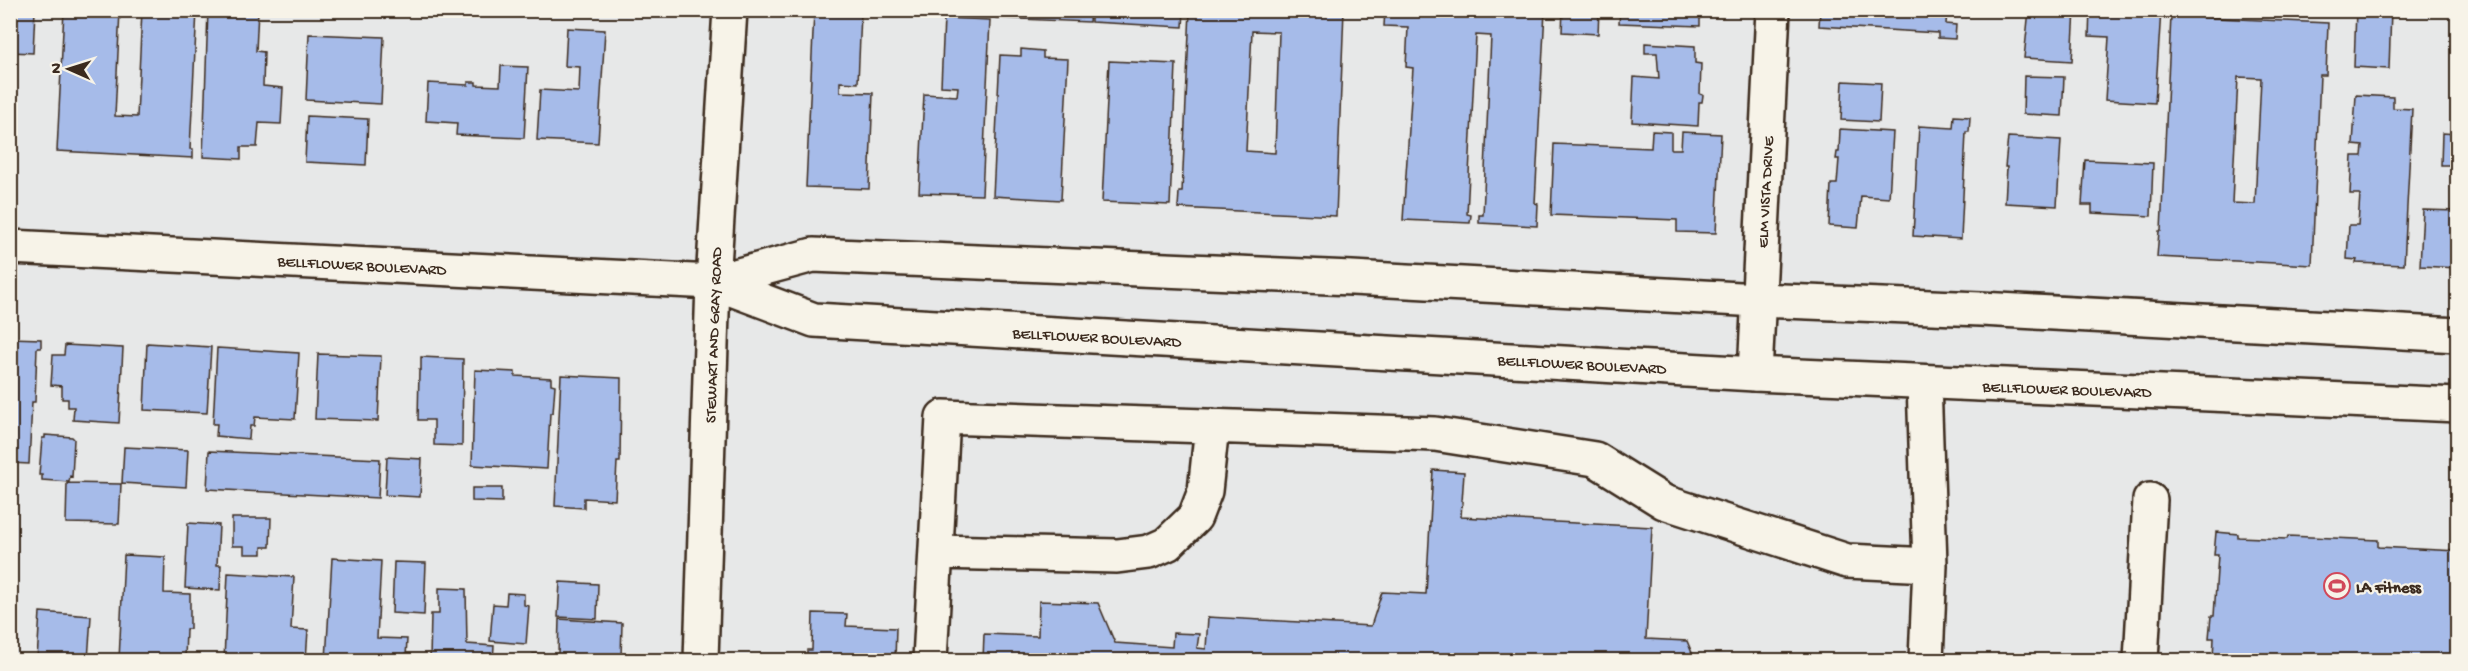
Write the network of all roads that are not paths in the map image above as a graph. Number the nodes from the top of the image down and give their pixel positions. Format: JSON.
{"nodes":[{"id":1,"x":730,"y":10,"type":"edge"},
{"id":2,"x":1773,"y":10,"type":"edge"},
{"id":3,"x":10,"y":247,"type":"edge"},
{"id":4,"x":713,"y":282,"type":"junction"},
{"id":5,"x":1759,"y":300,"type":"junction"},
{"id":6,"x":2457,"y":335,"type":"edge"},
{"id":7,"x":1755,"y":374,"type":"junction"},
{"id":8,"x":1924,"y":382,"type":"junction"},
{"id":9,"x":2457,"y":405,"type":"edge"},
{"id":10,"x":1212,"y":426,"type":"junction"},
{"id":11,"x":2150,"y":500,"type":"dead end"},
{"id":12,"x":936,"y":552,"type":"junction"},
{"id":13,"x":1930,"y":565,"type":"junction"},
{"id":14,"x":701,"y":660,"type":"edge"},
{"id":15,"x":930,"y":660,"type":"edge"},
{"id":16,"x":1926,"y":660,"type":"edge"},
{"id":17,"x":2142,"y":660,"type":"edge"}],
"edges":[{"from":1,"to":4,"type":"main road","name":"STEWART AND GRAY ROAD"},
{"from":2,"to":5,"type":"main road","name":"ELM VISTA DRIVE"},
{"from":3,"to":4,"type":"main road","name":"BELLFLOWER BOULEVARD"},
{"from":4,"to":5,"type":"main road","name":"BELLFLOWER BOULEVARD"},
{"from":4,"to":7,"type":"main road","name":"BELLFLOWER BOULEVARD"},
{"from":4,"to":14,"type":"main road","name":"STEWART AND GRAY ROAD"},
{"from":5,"to":6,"type":"main road","name":"BELLFLOWER BOULEVARD"},
{"from":5,"to":7,"type":"main road","name":"ELM VISTA DRIVE"},
{"from":7,"to":8,"type":"main road","name":"BELLFLOWER BOULEVARD"},
{"from":8,"to":9,"type":"main road","name":"BELLFLOWER BOULEVARD"},
{"from":8,"to":13,"type":"main road"},
{"from":10,"to":12,"type":"main road"},
{"from":10,"to":12,"type":"main road"},
{"from":10,"to":13,"type":"main road"},
{"from":11,"to":17,"type":"main road"},
{"from":12,"to":15,"type":"main road"},
{"from":13,"to":16,"type":"main road"}]}
